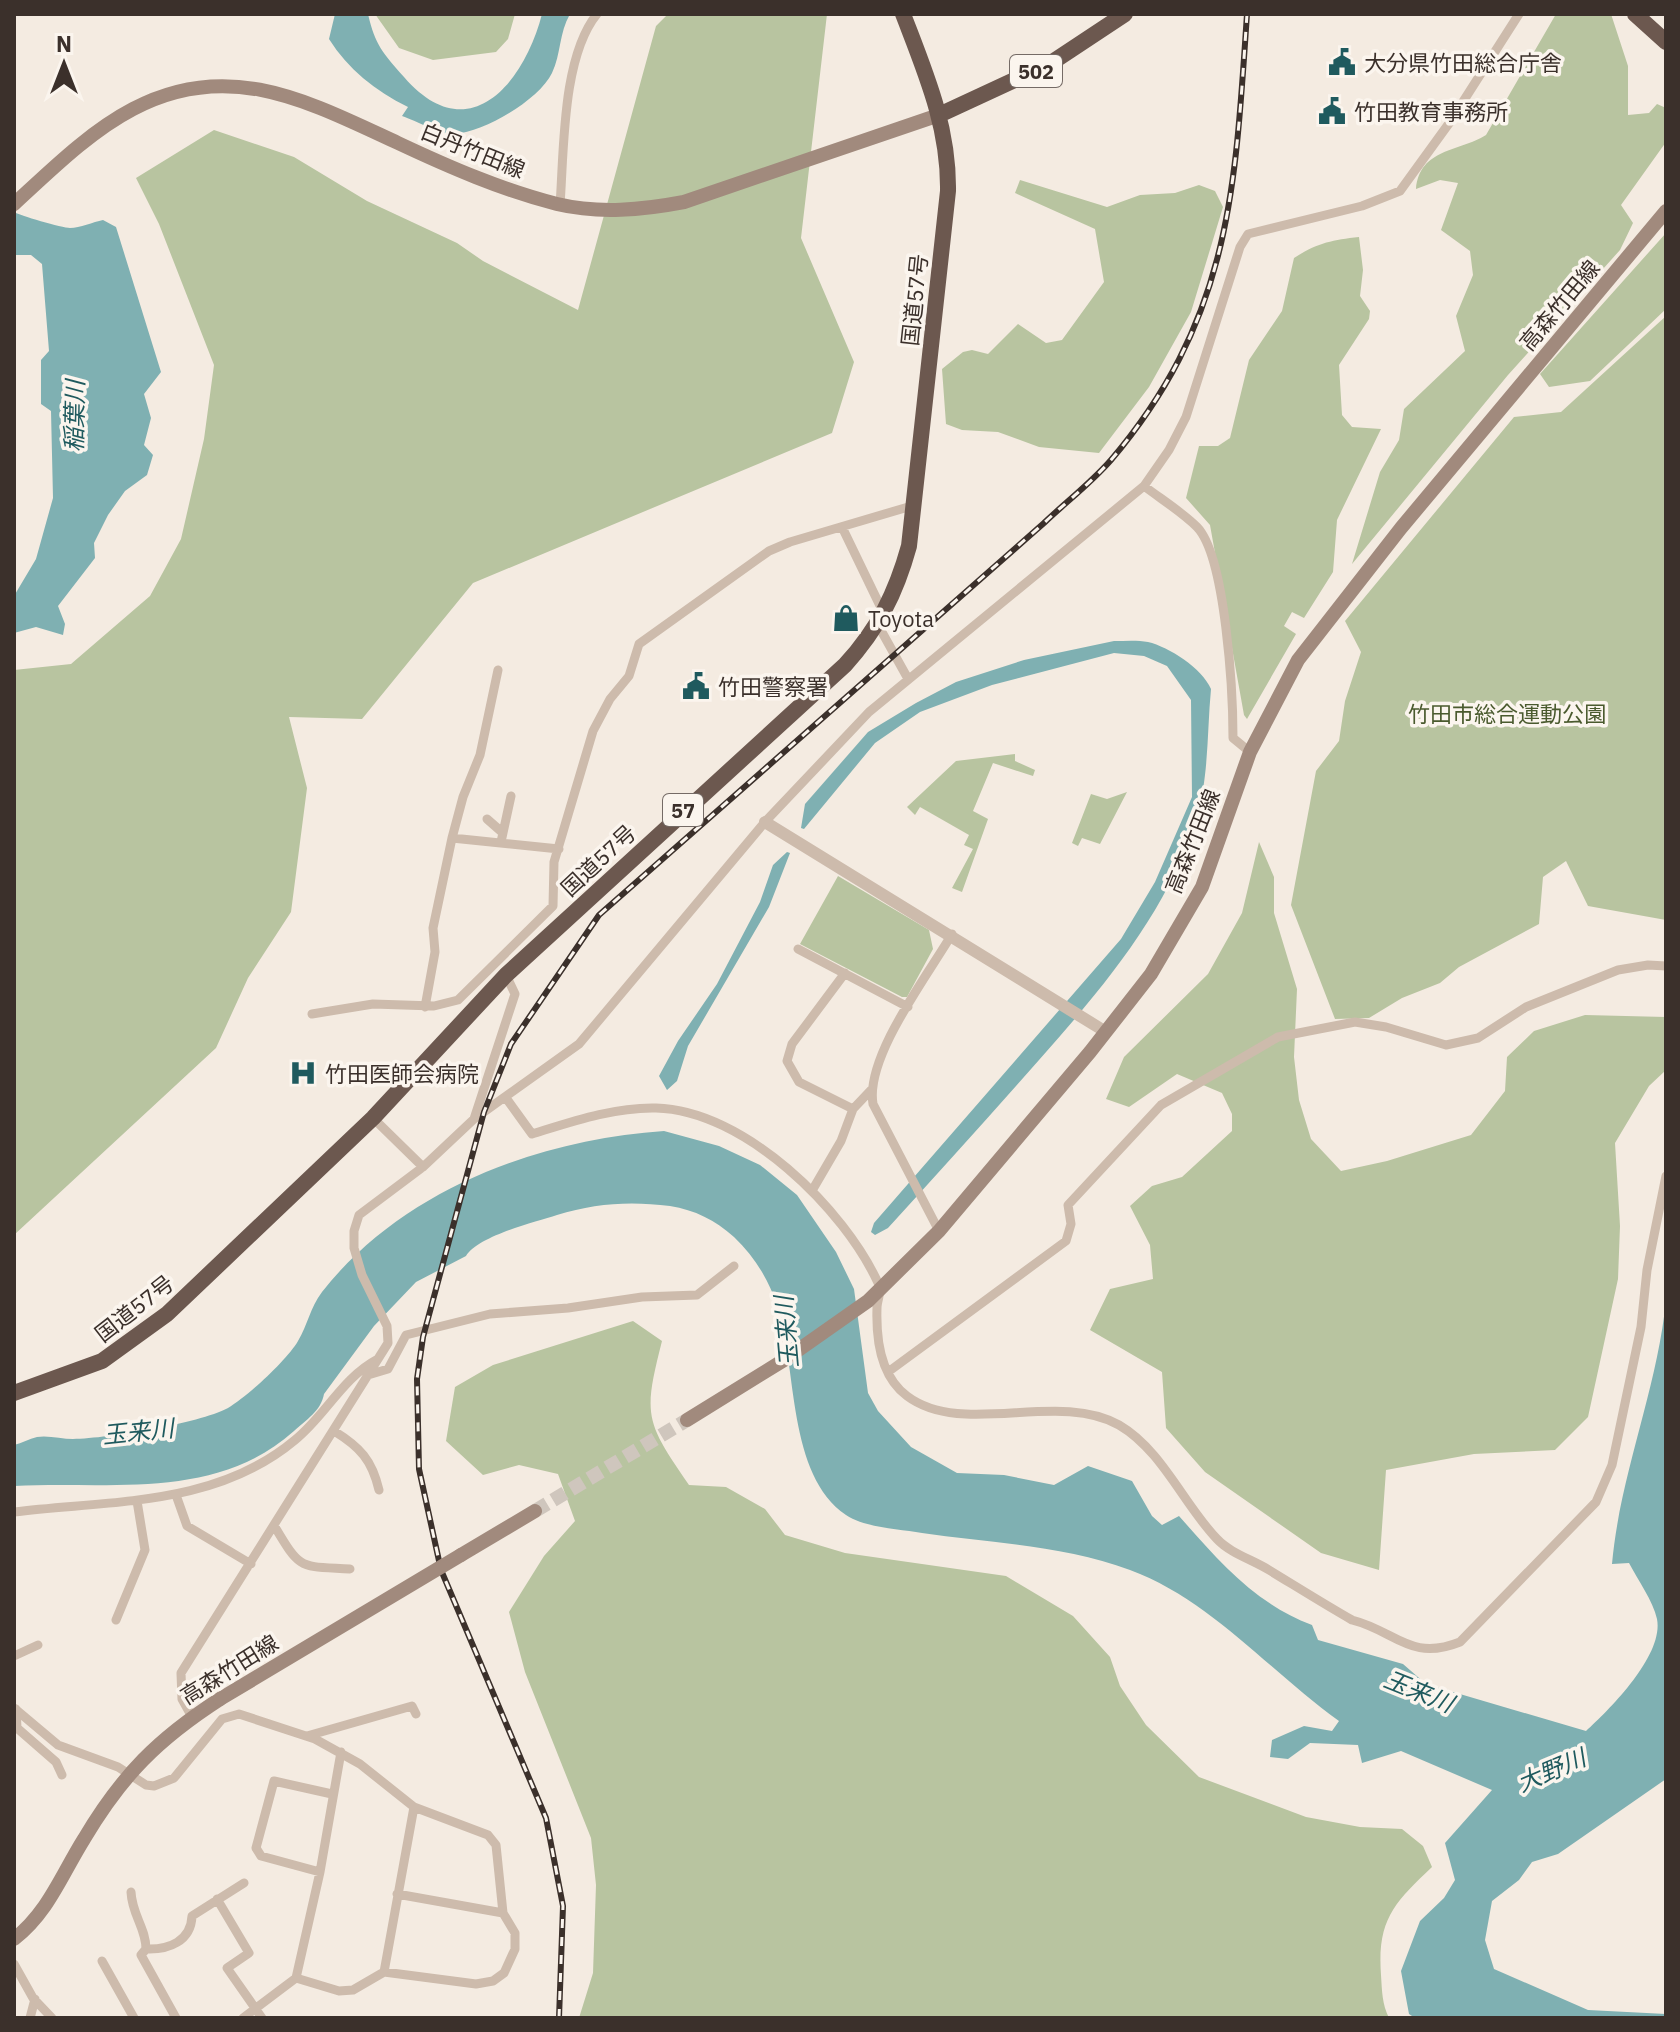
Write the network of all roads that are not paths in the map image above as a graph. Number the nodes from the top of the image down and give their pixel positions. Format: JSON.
{"nodes":[{"id":1,"x":597,"y":14,"type":"edge"},
{"id":2,"x":903,"y":14,"type":"edge"},
{"id":3,"x":1125,"y":14,"type":"edge"},
{"id":4,"x":1519,"y":14,"type":"edge"},
{"id":5,"x":1635,"y":14,"type":"edge"},
{"id":6,"x":1666,"y":42,"type":"edge"},
{"id":7,"x":939,"y":115,"type":"junction"},
{"id":8,"x":17,"y":201,"type":"edge"},
{"id":9,"x":560,"y":205,"type":"junction"},
{"id":10,"x":1666,"y":211,"type":"edge"},
{"id":11,"x":1144,"y":486,"type":"junction"},
{"id":12,"x":915,"y":505,"type":"junction"},
{"id":13,"x":842,"y":527,"type":"junction"},
{"id":14,"x":881,"y":620,"type":"junction"},
{"id":15,"x":498,"y":670,"type":"dead end"},
{"id":16,"x":907,"y":677,"type":"junction"},
{"id":17,"x":1250,"y":752,"type":"junction"},
{"id":18,"x":511,"y":796,"type":"dead end"},
{"id":19,"x":487,"y":819,"type":"dead end"},
{"id":20,"x":765,"y":822,"type":"junction"},
{"id":21,"x":502,"y":837,"type":"junction"},
{"id":22,"x":452,"y":838,"type":"junction"},
{"id":23,"x":559,"y":849,"type":"junction"},
{"id":24,"x":952,"y":934,"type":"junction"},
{"id":25,"x":798,"y":949,"type":"dead end"},
{"id":26,"x":1666,"y":966,"type":"edge"},
{"id":27,"x":845,"y":973,"type":"junction"},
{"id":28,"x":506,"y":975,"type":"junction"},
{"id":29,"x":425,"y":1007,"type":"junction"},
{"id":30,"x":908,"y":1007,"type":"junction"},
{"id":31,"x":312,"y":1014,"type":"dead end"},
{"id":32,"x":1106,"y":1032,"type":"junction"},
{"id":33,"x":871,"y":1090,"type":"junction"},
{"id":34,"x":506,"y":1098,"type":"junction"},
{"id":35,"x":853,"y":1109,"type":"junction"},
{"id":36,"x":373,"y":1118,"type":"junction"},
{"id":37,"x":474,"y":1119,"type":"junction"},
{"id":38,"x":423,"y":1167,"type":"junction"},
{"id":39,"x":1666,"y":1176,"type":"edge"},
{"id":40,"x":813,"y":1189,"type":"junction"},
{"id":41,"x":939,"y":1231,"type":"junction"},
{"id":42,"x":734,"y":1266,"type":"dead end"},
{"id":43,"x":881,"y":1288,"type":"junction"},
{"id":44,"x":378,"y":1359,"type":"junction"},
{"id":45,"x":888,"y":1372,"type":"junction"},
{"id":46,"x":368,"y":1375,"type":"junction"},
{"id":47,"x":14,"y":1393,"type":"edge"},
{"id":48,"x":687,"y":1420,"type":"tunnel mouth"},
{"id":49,"x":334,"y":1431,"type":"junction"},
{"id":50,"x":379,"y":1490,"type":"dead end"},
{"id":51,"x":176,"y":1495,"type":"junction"},
{"id":52,"x":137,"y":1501,"type":"junction"},
{"id":53,"x":535,"y":1511,"type":"tunnel mouth"},
{"id":54,"x":14,"y":1512,"type":"edge"},
{"id":55,"x":275,"y":1527,"type":"junction"},
{"id":56,"x":251,"y":1564,"type":"junction"},
{"id":57,"x":350,"y":1569,"type":"dead end"},
{"id":58,"x":116,"y":1620,"type":"dead end"},
{"id":59,"x":38,"y":1645,"type":"dead end"},
{"id":60,"x":14,"y":1656,"type":"edge"},
{"id":61,"x":15,"y":1708,"type":"edge"},
{"id":62,"x":416,"y":1714,"type":"dead end"},
{"id":63,"x":192,"y":1717,"type":"junction"},
{"id":64,"x":307,"y":1736,"type":"junction"},
{"id":65,"x":341,"y":1752,"type":"junction"},
{"id":66,"x":128,"y":1772,"type":"junction"},
{"id":67,"x":62,"y":1775,"type":"dead end"},
{"id":68,"x":332,"y":1794,"type":"junction"},
{"id":69,"x":414,"y":1807,"type":"junction"},
{"id":70,"x":320,"y":1872,"type":"junction"},
{"id":71,"x":244,"y":1883,"type":"dead end"},
{"id":72,"x":131,"y":1892,"type":"dead end"},
{"id":73,"x":397,"y":1894,"type":"junction"},
{"id":74,"x":217,"y":1899,"type":"junction"},
{"id":75,"x":503,"y":1913,"type":"junction"},
{"id":76,"x":14,"y":1939,"type":"edge"},
{"id":77,"x":146,"y":1949,"type":"junction"},
{"id":78,"x":102,"y":1961,"type":"dead end"},
{"id":79,"x":14,"y":1964,"type":"edge"},
{"id":80,"x":384,"y":1972,"type":"junction"},
{"id":81,"x":296,"y":1978,"type":"junction"},
{"id":82,"x":35,"y":1999,"type":"junction"},
{"id":83,"x":259,"y":2014,"type":"edge"},
{"id":84,"x":30,"y":2018,"type":"edge"},
{"id":85,"x":52,"y":2018,"type":"edge"},
{"id":86,"x":134,"y":2018,"type":"edge"},
{"id":87,"x":176,"y":2018,"type":"edge"},
{"id":88,"x":243,"y":2018,"type":"edge"}],
"edges":[{"from":1,"to":9,"type":"street"},
{"from":2,"to":7,"type":"highway","name":"国道57号","number":"57"},
{"from":3,"to":7,"type":"highway","number":"502"},
{"from":4,"to":11,"type":"street"},
{"from":5,"to":6,"type":"highway"},
{"from":7,"to":9,"type":"main road","name":"白丹竹田線"},
{"from":7,"to":12,"type":"highway","name":"国道57号","number":"57"},
{"from":8,"to":9,"type":"main road","name":"白丹竹田線"},
{"from":10,"to":17,"type":"main road","name":"高森竹田線"},
{"from":11,"to":16,"type":"street"},
{"from":11,"to":17,"type":"street"},
{"from":12,"to":13,"type":"street"},
{"from":12,"to":14,"type":"highway","name":"国道57号","number":"57"},
{"from":13,"to":14,"type":"street"},
{"from":13,"to":23,"type":"street"},
{"from":14,"to":16,"type":"street"},
{"from":14,"to":28,"type":"highway","name":"国道57号","number":"57"},
{"from":15,"to":22,"type":"street"},
{"from":16,"to":20,"type":"street"},
{"from":17,"to":32,"type":"main road","name":"高森竹田線"},
{"from":18,"to":21,"type":"street"},
{"from":19,"to":21,"type":"street"},
{"from":20,"to":24,"type":"street"},
{"from":20,"to":34,"type":"street"},
{"from":21,"to":22,"type":"street"},
{"from":21,"to":23,"type":"street"},
{"from":22,"to":29,"type":"street"},
{"from":23,"to":29,"type":"street"},
{"from":24,"to":30,"type":"street"},
{"from":24,"to":32,"type":"street"},
{"from":25,"to":27,"type":"street"},
{"from":26,"to":45,"type":"street"},
{"from":27,"to":30,"type":"street"},
{"from":27,"to":35,"type":"street"},
{"from":28,"to":36,"type":"highway","name":"国道57号","number":"57"},
{"from":28,"to":37,"type":"street"},
{"from":29,"to":31,"type":"street"},
{"from":30,"to":33,"type":"street"},
{"from":32,"to":41,"type":"main road","name":"高森竹田線"},
{"from":33,"to":35,"type":"street"},
{"from":33,"to":41,"type":"street"},
{"from":34,"to":37,"type":"street"},
{"from":34,"to":40,"type":"street"},
{"from":35,"to":40,"type":"street"},
{"from":36,"to":38,"type":"street"},
{"from":36,"to":47,"type":"highway","name":"国道57号","number":"57"},
{"from":37,"to":38,"type":"street"},
{"from":38,"to":44,"type":"street"},
{"from":39,"to":45,"type":"street"},
{"from":40,"to":43,"type":"street"},
{"from":41,"to":43,"type":"main road","name":"高森竹田線"},
{"from":42,"to":46,"type":"street"},
{"from":43,"to":45,"type":"street"},
{"from":43,"to":48,"type":"main road","name":"高森竹田線"},
{"from":44,"to":46,"type":"street"},
{"from":44,"to":51,"type":"street"},
{"from":46,"to":49,"type":"street"},
{"from":49,"to":50,"type":"street"},
{"from":49,"to":55,"type":"street"},
{"from":51,"to":52,"type":"street"},
{"from":51,"to":56,"type":"street"},
{"from":52,"to":54,"type":"street"},
{"from":52,"to":58,"type":"street"},
{"from":53,"to":63,"type":"main road","name":"高森竹田線","bridge":true},
{"from":55,"to":56,"type":"street"},
{"from":55,"to":57,"type":"street"},
{"from":56,"to":63,"type":"street"},
{"from":59,"to":60,"type":"street"},
{"from":61,"to":66,"type":"street"},
{"from":61,"to":67,"type":"street"},
{"from":62,"to":64,"type":"street"},
{"from":63,"to":66,"type":"main road","name":"高森竹田線"},
{"from":64,"to":65,"type":"street"},
{"from":64,"to":66,"type":"street"},
{"from":65,"to":68,"type":"street"},
{"from":65,"to":69,"type":"street"},
{"from":66,"to":76,"type":"main road","name":"高森竹田線"},
{"from":68,"to":70,"type":"street"},
{"from":68,"to":70,"type":"street"},
{"from":69,"to":73,"type":"street"},
{"from":69,"to":75,"type":"street"},
{"from":70,"to":81,"type":"street"},
{"from":71,"to":74,"type":"street"},
{"from":72,"to":77,"type":"street"},
{"from":73,"to":75,"type":"street"},
{"from":73,"to":80,"type":"street"},
{"from":74,"to":77,"type":"street"},
{"from":74,"to":83,"type":"street"},
{"from":75,"to":80,"type":"street"},
{"from":77,"to":87,"type":"street"},
{"from":78,"to":86,"type":"street"},
{"from":79,"to":82,"type":"street"},
{"from":80,"to":81,"type":"street"},
{"from":81,"to":83,"type":"street"},
{"from":82,"to":84,"type":"street"},
{"from":82,"to":85,"type":"street"},
{"from":83,"to":88,"type":"street"}]}
